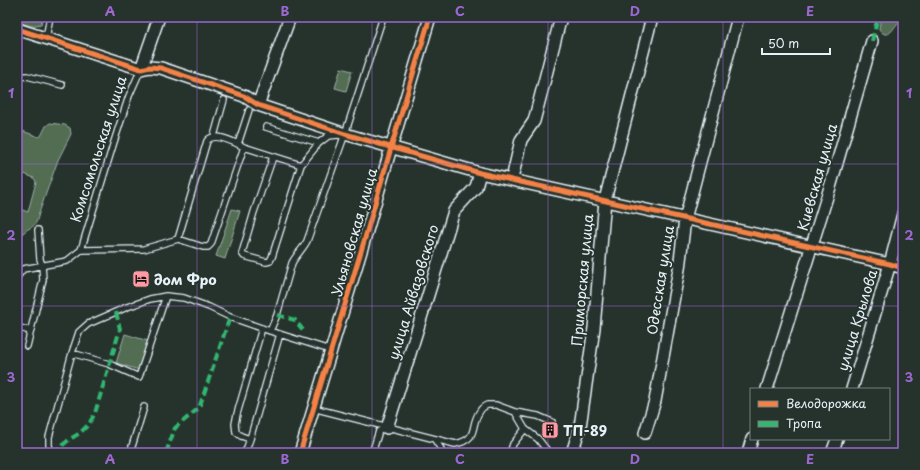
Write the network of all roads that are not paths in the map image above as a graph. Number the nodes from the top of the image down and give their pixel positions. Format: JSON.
{"nodes":[{"id":1,"x":50,"y":17,"type":"edge"},
{"id":2,"x":159,"y":17,"type":"edge"},
{"id":3,"x":290,"y":17,"type":"edge"},
{"id":4,"x":383,"y":17,"type":"edge"},
{"id":5,"x":430,"y":17,"type":"edge"},
{"id":6,"x":561,"y":17,"type":"edge"},
{"id":7,"x":652,"y":17,"type":"edge"},
{"id":8,"x":738,"y":17,"type":"edge"},
{"id":9,"x":17,"y":29,"type":"edge"},
{"id":10,"x":46,"y":38,"type":"junction"},
{"id":11,"x":872,"y":41,"type":"dead end"},
{"id":12,"x":141,"y":69,"type":"junction"},
{"id":13,"x":17,"y":77,"type":"edge"},
{"id":14,"x":62,"y":85,"type":"dead end"},
{"id":15,"x":224,"y":100,"type":"dead end"},
{"id":16,"x":254,"y":107,"type":"junction"},
{"id":17,"x":266,"y":127,"type":"dead end"},
{"id":18,"x":345,"y":134,"type":"junction"},
{"id":19,"x":214,"y":136,"type":"junction"},
{"id":20,"x":319,"y":143,"type":"junction"},
{"id":21,"x":238,"y":144,"type":"junction"},
{"id":22,"x":244,"y":148,"type":"junction"},
{"id":23,"x":391,"y":148,"type":"junction"},
{"id":24,"x":273,"y":157,"type":"junction"},
{"id":25,"x":301,"y":165,"type":"junction"},
{"id":26,"x":480,"y":173,"type":"junction"},
{"id":27,"x":512,"y":179,"type":"junction"},
{"id":28,"x":604,"y":200,"type":"junction"},
{"id":29,"x":903,"y":214,"type":"edge"},
{"id":30,"x":685,"y":219,"type":"junction"},
{"id":31,"x":38,"y":230,"type":"dead end"},
{"id":32,"x":178,"y":239,"type":"junction"},
{"id":33,"x":812,"y":247,"type":"junction"},
{"id":34,"x":81,"y":250,"type":"junction"},
{"id":35,"x":890,"y":264,"type":"junction"},
{"id":36,"x":42,"y":265,"type":"junction"},
{"id":37,"x":903,"y":268,"type":"edge"},
{"id":38,"x":18,"y":273,"type":"edge"},
{"id":39,"x":166,"y":296,"type":"junction"},
{"id":40,"x":17,"y":327,"type":"edge"},
{"id":41,"x":262,"y":328,"type":"junction"},
{"id":42,"x":30,"y":331,"type":"junction"},
{"id":43,"x":270,"y":331,"type":"junction"},
{"id":44,"x":280,"y":334,"type":"junction"},
{"id":45,"x":27,"y":346,"type":"dead end"},
{"id":46,"x":330,"y":350,"type":"junction"},
{"id":47,"x":72,"y":354,"type":"junction"},
{"id":48,"x":767,"y":388,"type":"edge"},
{"id":49,"x":852,"y":388,"type":"edge"},
{"id":50,"x":144,"y":407,"type":"dead end"},
{"id":51,"x":313,"y":408,"type":"junction"},
{"id":52,"x":515,"y":412,"type":"junction"},
{"id":53,"x":552,"y":422,"type":"dead end"},
{"id":54,"x":387,"y":428,"type":"junction"},
{"id":55,"x":525,"y":429,"type":"junction"},
{"id":56,"x":645,"y":433,"type":"dead end"},
{"id":57,"x":250,"y":439,"type":"junction"},
{"id":58,"x":435,"y":440,"type":"junction"},
{"id":59,"x":752,"y":440,"type":"edge"},
{"id":60,"x":837,"y":440,"type":"edge"},
{"id":61,"x":51,"y":453,"type":"edge"},
{"id":62,"x":130,"y":453,"type":"edge"},
{"id":63,"x":245,"y":453,"type":"edge"},
{"id":64,"x":300,"y":453,"type":"edge"},
{"id":65,"x":372,"y":453,"type":"edge"},
{"id":66,"x":441,"y":453,"type":"edge"},
{"id":67,"x":510,"y":453,"type":"edge"},
{"id":68,"x":549,"y":453,"type":"edge"},
{"id":69,"x":572,"y":453,"type":"edge"},
{"id":70,"x":748,"y":453,"type":"edge"},
{"id":71,"x":832,"y":453,"type":"edge"}],
"edges":[{"from":1,"to":10,"type":"lane"},
{"from":2,"to":12,"type":"street","name":"Комсомольская улица"},
{"from":3,"to":16,"type":"street"},
{"from":4,"to":18,"type":"lane"},
{"from":5,"to":23,"type":"street","name":"Ульяновская улица"},
{"from":6,"to":27,"type":"street"},
{"from":7,"to":28,"type":"street","name":"Приморская улица"},
{"from":8,"to":30,"type":"street","name":"Одесская улица"},
{"from":9,"to":10,"type":"street"},
{"from":10,"to":12,"type":"street"},
{"from":11,"to":33,"type":"street","name":"Киевская улица"},
{"from":12,"to":16,"type":"street"},
{"from":12,"to":34,"type":"lane","name":"Комсомольская улица"},
{"from":13,"to":14,"type":"lane"},
{"from":15,"to":19,"type":"lane"},
{"from":16,"to":18,"type":"street"},
{"from":16,"to":21,"type":"lane"},
{"from":17,"to":20,"type":"lane"},
{"from":18,"to":20,"type":"lane"},
{"from":18,"to":23,"type":"street"},
{"from":18,"to":43,"type":"lane"},
{"from":19,"to":21,"type":"lane"},
{"from":19,"to":32,"type":"lane"},
{"from":20,"to":25,"type":"lane"},
{"from":21,"to":22,"type":"lane"},
{"from":22,"to":24,"type":"lane"},
{"from":22,"to":32,"type":"lane"},
{"from":23,"to":26,"type":"street"},
{"from":23,"to":46,"type":"street","name":"Ульяновская улица"},
{"from":24,"to":25,"type":"lane"},
{"from":24,"to":25,"type":"lane"},
{"from":26,"to":27,"type":"street"},
{"from":26,"to":54,"type":"street","name":"улица Айвазовского"},
{"from":27,"to":28,"type":"street"},
{"from":28,"to":30,"type":"street"},
{"from":28,"to":69,"type":"street","name":"Приморская улица"},
{"from":29,"to":35,"type":"street","name":"улица Крылова"},
{"from":30,"to":33,"type":"street"},
{"from":30,"to":56,"type":"street","name":"Одесская улица"},
{"from":31,"to":36,"type":"lane"},
{"from":32,"to":34,"type":"lane"},
{"from":33,"to":35,"type":"street"},
{"from":33,"to":48,"type":"street","name":"Киевская улица"},
{"from":34,"to":36,"type":"lane"},
{"from":35,"to":37,"type":"street"},
{"from":35,"to":49,"type":"street","name":"улица Крылова"},
{"from":36,"to":38,"type":"lane"},
{"from":36,"to":42,"type":"lane"},
{"from":39,"to":41,"type":"lane"},
{"from":39,"to":47,"type":"lane"},
{"from":39,"to":47,"type":"lane"},
{"from":40,"to":42,"type":"lane"},
{"from":41,"to":43,"type":"lane"},
{"from":41,"to":57,"type":"lane"},
{"from":42,"to":45,"type":"lane"},
{"from":43,"to":44,"type":"lane"},
{"from":44,"to":46,"type":"lane"},
{"from":44,"to":57,"type":"lane"},
{"from":46,"to":51,"type":"street","name":"Ульяновская улица"},
{"from":47,"to":61,"type":"lane"},
{"from":50,"to":62,"type":"lane"},
{"from":51,"to":54,"type":"lane"},
{"from":51,"to":64,"type":"street","name":"Ульяновская улица"},
{"from":52,"to":53,"type":"lane"},
{"from":52,"to":55,"type":"lane"},
{"from":52,"to":58,"type":"lane"},
{"from":54,"to":58,"type":"lane"},
{"from":54,"to":65,"type":"lane"},
{"from":55,"to":67,"type":"lane"},
{"from":55,"to":68,"type":"lane"},
{"from":57,"to":63,"type":"lane"},
{"from":58,"to":66,"type":"lane"},
{"from":59,"to":70,"type":"street"},
{"from":60,"to":71,"type":"street"}]}
